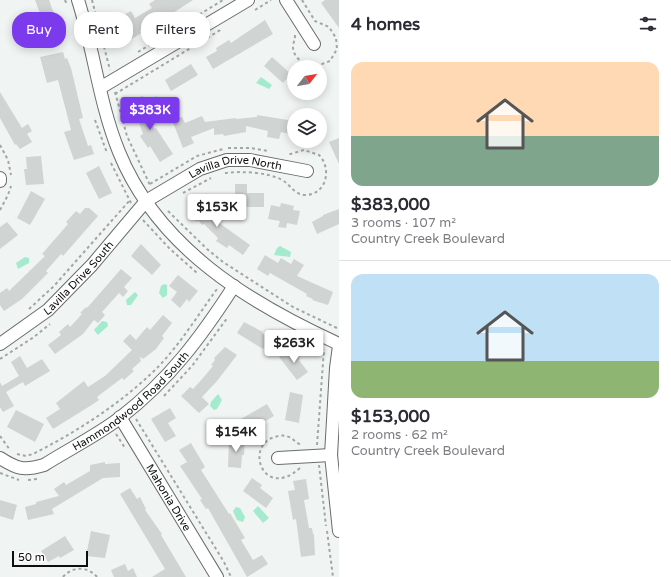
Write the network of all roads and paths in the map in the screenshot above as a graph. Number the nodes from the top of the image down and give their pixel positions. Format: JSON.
{"nodes":[{"id":1,"x":66,"y":0,"type":"edge"},
{"id":2,"x":78,"y":0,"type":"edge"},
{"id":3,"x":223,"y":0,"type":"edge"},
{"id":4,"x":271,"y":0,"type":"edge"},
{"id":5,"x":286,"y":0,"type":"edge"},
{"id":6,"x":302,"y":0,"type":"edge"},
{"id":7,"x":250,"y":6,"type":"edge"},
{"id":8,"x":69,"y":11,"type":"dead end"},
{"id":9,"x":228,"y":26,"type":"dead end"},
{"id":10,"x":293,"y":33,"type":"dead end"},
{"id":11,"x":314,"y":44,"type":"dead end"},
{"id":12,"x":132,"y":55,"type":"dead end"},
{"id":13,"x":299,"y":60,"type":"edge"},
{"id":14,"x":327,"y":62,"type":"edge"},
{"id":15,"x":115,"y":66,"type":"dead end"},
{"id":16,"x":109,"y":69,"type":"dead end"},
{"id":17,"x":100,"y":88,"type":"junction"},
{"id":18,"x":115,"y":94,"type":"dead end"},
{"id":19,"x":95,"y":118,"type":"dead end"},
{"id":20,"x":273,"y":152,"type":"dead end"},
{"id":21,"x":283,"y":155,"type":"dead end"},
{"id":22,"x":108,"y":156,"type":"dead end"},
{"id":23,"x":110,"y":162,"type":"dead end"},
{"id":24,"x":307,"y":171,"type":"dead end"},
{"id":25,"x":220,"y":174,"type":"dead end"},
{"id":26,"x":215,"y":176,"type":"dead end"},
{"id":27,"x":0,"y":178,"type":"edge"},
{"id":28,"x":0,"y":181,"type":"edge"},
{"id":29,"x":150,"y":184,"type":"dead end"},
{"id":30,"x":182,"y":194,"type":"dead end"},
{"id":31,"x":130,"y":200,"type":"junction"},
{"id":32,"x":146,"y":201,"type":"junction"},
{"id":33,"x":154,"y":212,"type":"junction"},
{"id":34,"x":141,"y":217,"type":"junction"},
{"id":35,"x":140,"y":226,"type":"dead end"},
{"id":36,"x":202,"y":278,"type":"dead end"},
{"id":37,"x":214,"y":285,"type":"dead end"},
{"id":38,"x":226,"y":290,"type":"junction"},
{"id":39,"x":25,"y":312,"type":"dead end"},
{"id":40,"x":50,"y":323,"type":"dead end"},
{"id":41,"x":0,"y":344,"type":"edge"},
{"id":42,"x":318,"y":347,"type":"dead end"},
{"id":43,"x":339,"y":348,"type":"edge"},
{"id":44,"x":0,"y":359,"type":"edge"},
{"id":45,"x":120,"y":417,"type":"junction"},
{"id":46,"x":136,"y":418,"type":"dead end"},
{"id":47,"x":0,"y":436,"type":"edge"},
{"id":48,"x":331,"y":455,"type":"junction"},
{"id":49,"x":0,"y":458,"type":"edge"},
{"id":50,"x":278,"y":458,"type":"dead end"},
{"id":51,"x":339,"y":531,"type":"edge"},
{"id":52,"x":63,"y":577,"type":"edge"},
{"id":53,"x":97,"y":577,"type":"edge"},
{"id":54,"x":217,"y":577,"type":"edge"},
{"id":55,"x":231,"y":577,"type":"edge"}],
"edges":[{"from":1,"to":8,"type":"path"},
{"from":2,"to":17,"type":"street"},
{"from":3,"to":12,"type":"path"},
{"from":4,"to":7,"type":"path"},
{"from":5,"to":11,"type":"street"},
{"from":6,"to":14,"type":"path"},
{"from":7,"to":17,"type":"street"},
{"from":9,"to":18,"type":"path"},
{"from":10,"to":13,"type":"path"},
{"from":15,"to":16,"type":"path"},
{"from":17,"to":32,"type":"street"},
{"from":19,"to":22,"type":"path"},
{"from":20,"to":29,"type":"path"},
{"from":21,"to":25,"type":"path"},
{"from":23,"to":31,"type":"path"},
{"from":24,"to":32,"type":"street","name":"Lavilla Drive North"},
{"from":26,"to":30,"type":"path"},
{"from":27,"to":28,"type":"street"},
{"from":31,"to":34,"type":"path"},
{"from":31,"to":39,"type":"path"},
{"from":32,"to":33,"type":"street"},
{"from":32,"to":34,"type":"street","name":"Lavilla Drive South"},
{"from":33,"to":34,"type":"path"},
{"from":33,"to":38,"type":"street"},
{"from":34,"to":35,"type":"path"},
{"from":34,"to":36,"type":"path"},
{"from":34,"to":41,"type":"street","name":"Lavilla Drive South"},
{"from":37,"to":38,"type":"path"},
{"from":38,"to":43,"type":"street"},
{"from":38,"to":45,"type":"street","name":"Hammondwood Road South"},
{"from":38,"to":47,"type":"path"},
{"from":40,"to":44,"type":"path"},
{"from":42,"to":43,"type":"path"},
{"from":43,"to":48,"type":"street"},
{"from":45,"to":49,"type":"street","name":"Hammondwood Road South"},
{"from":45,"to":54,"type":"street","name":"Mahonia Drive"},
{"from":46,"to":55,"type":"path"},
{"from":48,"to":50,"type":"street"},
{"from":48,"to":51,"type":"street"},
{"from":52,"to":53,"type":"path"}]}
